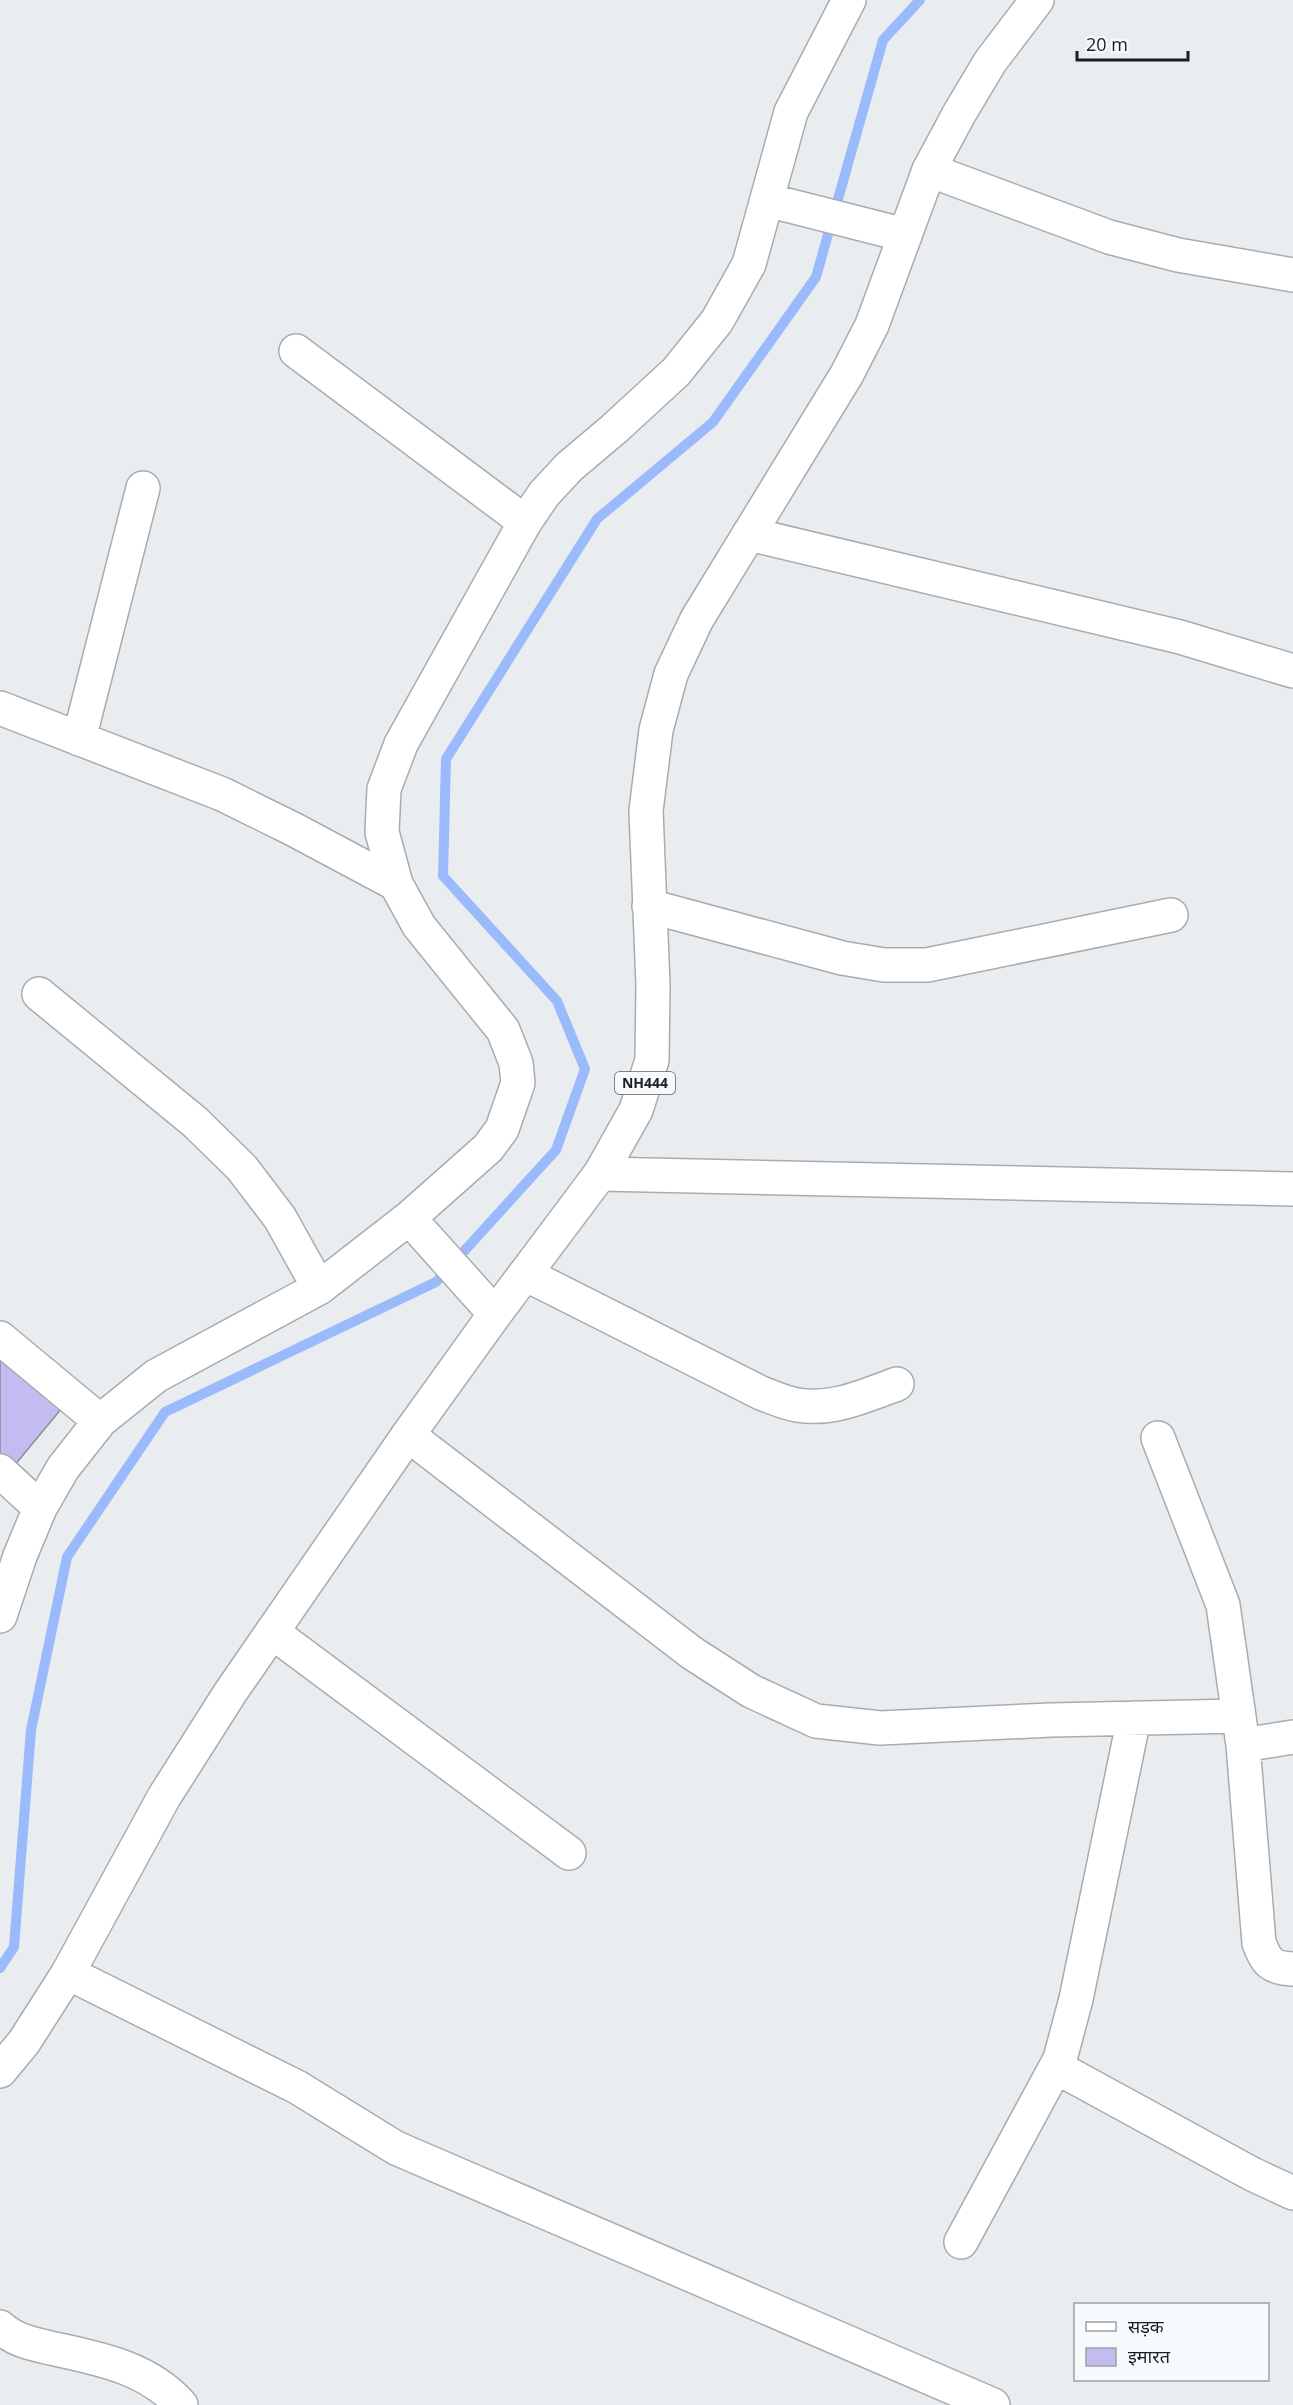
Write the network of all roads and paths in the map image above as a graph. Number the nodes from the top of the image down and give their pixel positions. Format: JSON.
{"nodes":[{"id":1,"x":849,"y":0,"type":"edge"},
{"id":2,"x":1037,"y":0,"type":"edge"},
{"id":3,"x":929,"y":170,"type":"junction"},
{"id":4,"x":780,"y":204,"type":"junction"},
{"id":5,"x":905,"y":235,"type":"junction"},
{"id":6,"x":1293,"y":275,"type":"edge"},
{"id":7,"x":296,"y":351,"type":"dead end"},
{"id":8,"x":143,"y":488,"type":"dead end"},
{"id":9,"x":525,"y":522,"type":"junction"},
{"id":10,"x":749,"y":534,"type":"junction"},
{"id":11,"x":1293,"y":671,"type":"edge"},
{"id":12,"x":0,"y":708,"type":"edge"},
{"id":13,"x":80,"y":739,"type":"junction"},
{"id":14,"x":396,"y":884,"type":"junction"},
{"id":15,"x":649,"y":906,"type":"junction"},
{"id":16,"x":1171,"y":915,"type":"dead end"},
{"id":17,"x":39,"y":994,"type":"dead end"},
{"id":18,"x":600,"y":1174,"type":"junction"},
{"id":19,"x":1293,"y":1189,"type":"edge"},
{"id":20,"x":413,"y":1224,"type":"junction"},
{"id":21,"x":525,"y":1274,"type":"junction"},
{"id":22,"x":319,"y":1288,"type":"junction"},
{"id":23,"x":495,"y":1314,"type":"junction"},
{"id":24,"x":0,"y":1338,"type":"edge"},
{"id":25,"x":897,"y":1384,"type":"dead end"},
{"id":26,"x":100,"y":1421,"type":"junction"},
{"id":27,"x":408,"y":1435,"type":"junction"},
{"id":28,"x":1158,"y":1438,"type":"dead end"},
{"id":29,"x":0,"y":1471,"type":"edge"},
{"id":30,"x":40,"y":1508,"type":"junction"},
{"id":31,"x":0,"y":1616,"type":"edge"},
{"id":32,"x":272,"y":1632,"type":"junction"},
{"id":33,"x":1134,"y":1718,"type":"junction"},
{"id":34,"x":1241,"y":1730,"type":"junction"},
{"id":35,"x":1293,"y":1737,"type":"edge"},
{"id":36,"x":569,"y":1853,"type":"dead end"},
{"id":37,"x":1293,"y":1969,"type":"edge"},
{"id":38,"x":68,"y":1972,"type":"junction"},
{"id":39,"x":1056,"y":2067,"type":"junction"},
{"id":40,"x":0,"y":2071,"type":"edge"},
{"id":41,"x":1293,"y":2193,"type":"edge"},
{"id":42,"x":961,"y":2242,"type":"dead end"},
{"id":43,"x":0,"y":2326,"type":"edge"},
{"id":44,"x":181,"y":2405,"type":"edge"},
{"id":45,"x":993,"y":2405,"type":"edge"}],
"edges":[{"from":1,"to":4,"type":"main road"},
{"from":2,"to":3,"type":"main road","number":"NH444"},
{"from":3,"to":5,"type":"main road","number":"NH444"},
{"from":3,"to":6,"type":"main road"},
{"from":4,"to":5,"type":"main road"},
{"from":4,"to":9,"type":"main road"},
{"from":5,"to":10,"type":"main road","number":"NH444"},
{"from":7,"to":9,"type":"main road"},
{"from":8,"to":13,"type":"main road"},
{"from":9,"to":14,"type":"main road"},
{"from":10,"to":11,"type":"main road"},
{"from":10,"to":15,"type":"main road","number":"NH444"},
{"from":12,"to":13,"type":"main road"},
{"from":13,"to":14,"type":"main road"},
{"from":14,"to":20,"type":"main road"},
{"from":15,"to":16,"type":"main road"},
{"from":15,"to":18,"type":"main road","number":"NH444"},
{"from":17,"to":22,"type":"main road"},
{"from":18,"to":19,"type":"main road"},
{"from":18,"to":21,"type":"main road","number":"NH444"},
{"from":20,"to":22,"type":"main road"},
{"from":20,"to":23,"type":"main road"},
{"from":21,"to":23,"type":"main road","number":"NH444"},
{"from":21,"to":25,"type":"main road"},
{"from":22,"to":26,"type":"main road"},
{"from":23,"to":27,"type":"main road","number":"NH444"},
{"from":24,"to":26,"type":"main road"},
{"from":26,"to":30,"type":"main road"},
{"from":27,"to":32,"type":"main road","number":"NH444"},
{"from":27,"to":33,"type":"main road"},
{"from":28,"to":34,"type":"main road"},
{"from":29,"to":30,"type":"main road"},
{"from":30,"to":31,"type":"main road"},
{"from":32,"to":36,"type":"main road"},
{"from":32,"to":38,"type":"main road","number":"NH444"},
{"from":33,"to":34,"type":"main road"},
{"from":33,"to":39,"type":"main road"},
{"from":34,"to":35,"type":"main road"},
{"from":34,"to":37,"type":"main road"},
{"from":38,"to":40,"type":"main road","number":"NH444"},
{"from":38,"to":45,"type":"main road"},
{"from":39,"to":41,"type":"main road"},
{"from":39,"to":42,"type":"main road"},
{"from":43,"to":44,"type":"main road"}]}
